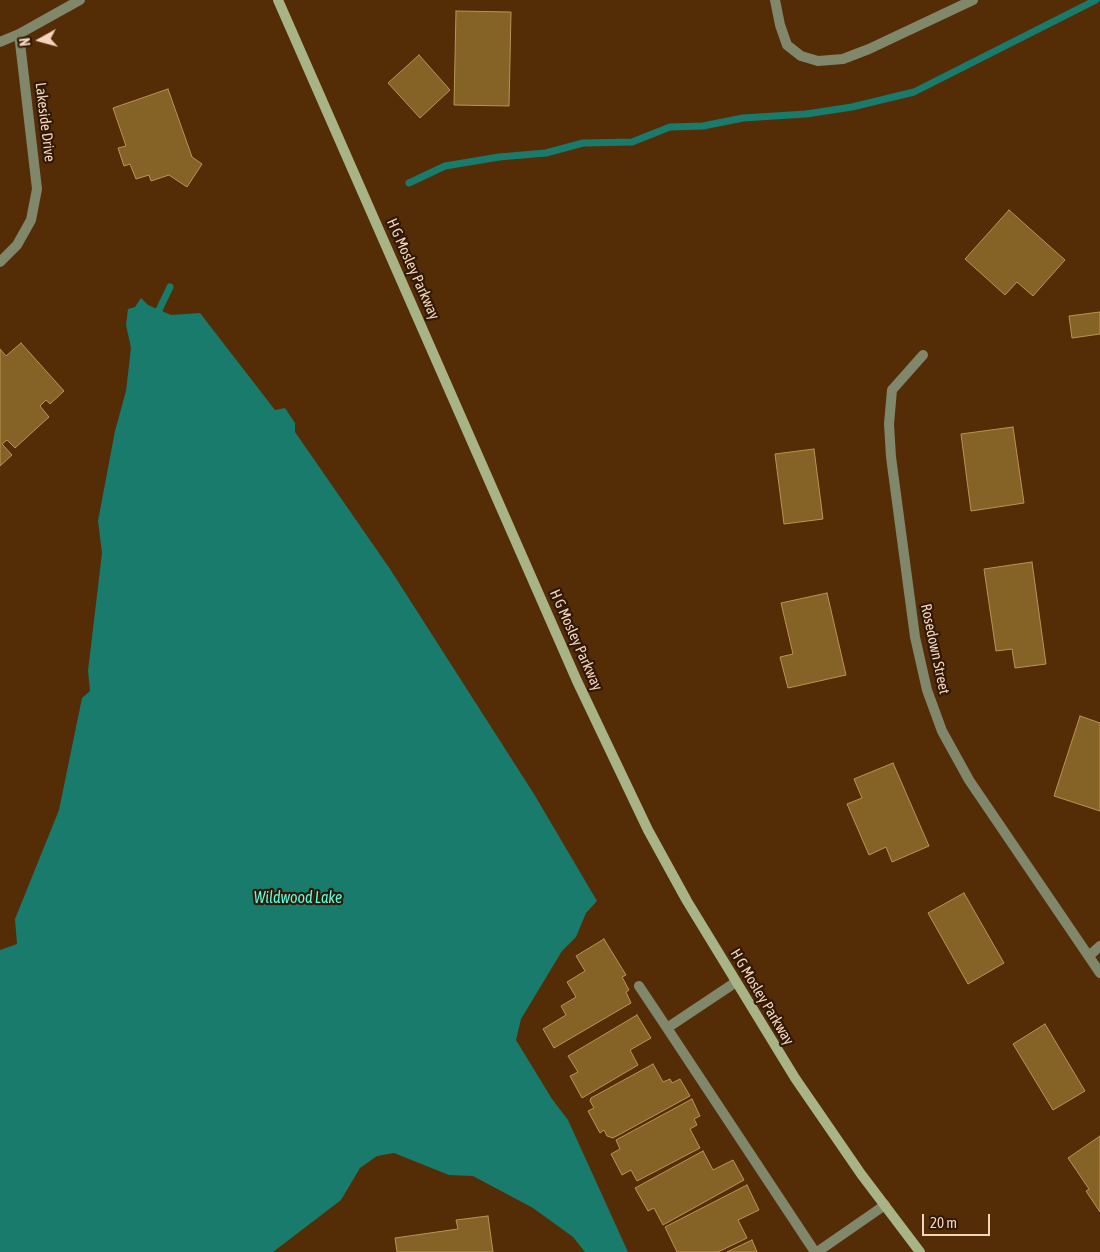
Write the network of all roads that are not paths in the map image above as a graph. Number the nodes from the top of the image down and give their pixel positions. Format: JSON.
{"nodes":[{"id":1,"x":80,"y":0,"type":"edge"},
{"id":2,"x":278,"y":0,"type":"edge"},
{"id":3,"x":775,"y":0,"type":"edge"},
{"id":4,"x":973,"y":0,"type":"edge"},
{"id":5,"x":19,"y":34,"type":"junction"},
{"id":6,"x":0,"y":42,"type":"edge"},
{"id":7,"x":0,"y":262,"type":"edge"},
{"id":8,"x":923,"y":355,"type":"dead end"},
{"id":9,"x":1100,"y":946,"type":"edge"},
{"id":10,"x":1089,"y":956,"type":"junction"},
{"id":11,"x":1100,"y":974,"type":"edge"},
{"id":12,"x":736,"y":982,"type":"junction"},
{"id":13,"x":640,"y":986,"type":"dead end"},
{"id":14,"x":667,"y":1028,"type":"junction"},
{"id":15,"x":885,"y":1205,"type":"junction"},
{"id":16,"x":816,"y":1252,"type":"edge"},
{"id":17,"x":920,"y":1252,"type":"edge"}],
"edges":[{"from":1,"to":5,"type":"street"},
{"from":2,"to":12,"type":"main road","name":"H G Mosley Parkway"},
{"from":3,"to":4,"type":"street"},
{"from":5,"to":6,"type":"street"},
{"from":5,"to":7,"type":"street","name":"Lakeside Drive"},
{"from":8,"to":10,"type":"street","name":"Rosedown Street"},
{"from":9,"to":10,"type":"street"},
{"from":10,"to":11,"type":"street","name":"Rosedown Street"},
{"from":12,"to":14,"type":"street"},
{"from":12,"to":15,"type":"main road","name":"H G Mosley Parkway"},
{"from":13,"to":14,"type":"street"},
{"from":14,"to":16,"type":"street"},
{"from":15,"to":16,"type":"street"},
{"from":15,"to":17,"type":"main road","name":"H G Mosley Parkway"}]}
